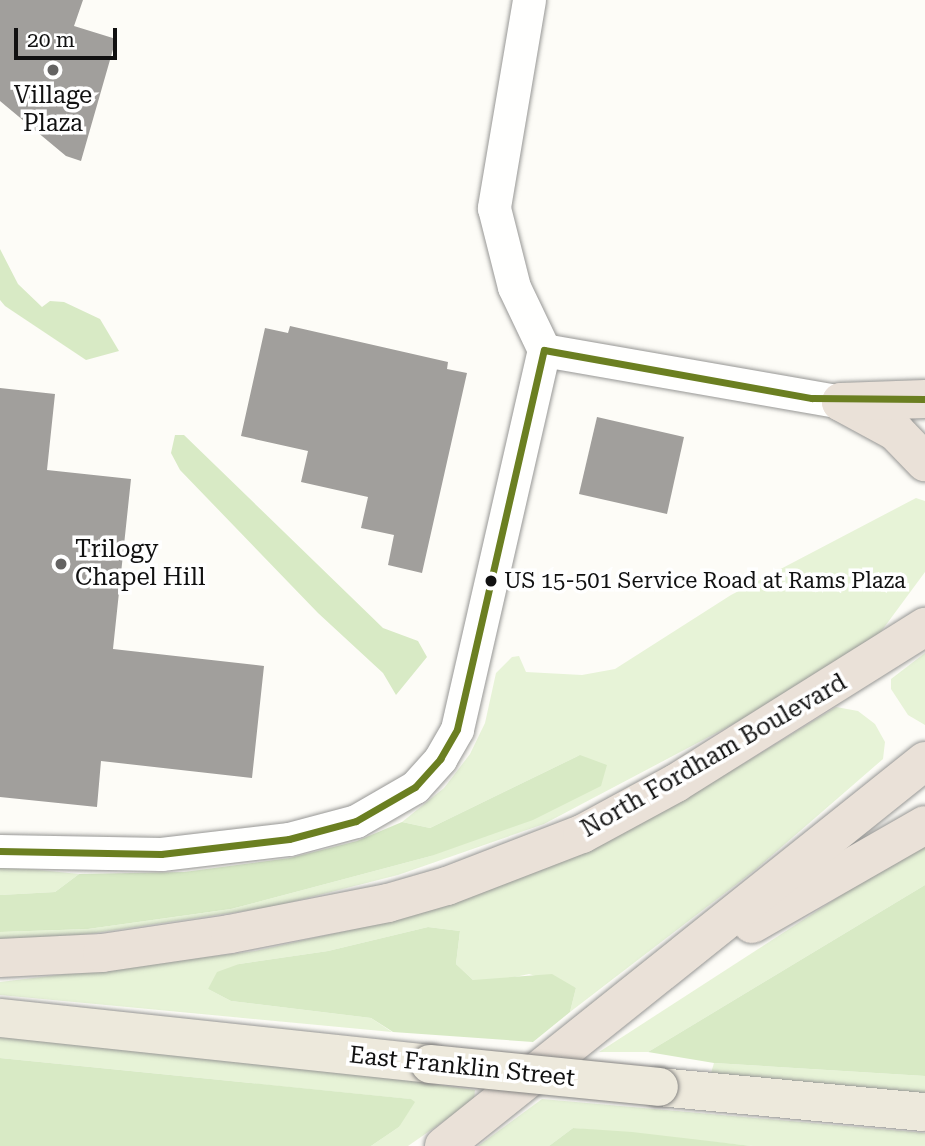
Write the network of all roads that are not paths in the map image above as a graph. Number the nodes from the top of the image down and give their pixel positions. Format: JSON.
{"nodes":[{"id":1,"x":529,"y":0,"type":"edge"},
{"id":2,"x":544,"y":350,"type":"junction"},
{"id":3,"x":925,"y":399,"type":"edge"},
{"id":4,"x":841,"y":401,"type":"junction"},
{"id":5,"x":925,"y":462,"type":"edge"},
{"id":6,"x":925,"y":626,"type":"edge"},
{"id":7,"x":925,"y":761,"type":"edge"},
{"id":8,"x":925,"y":825,"type":"edge"},
{"id":9,"x":0,"y":851,"type":"edge"},
{"id":10,"x":0,"y":958,"type":"edge"},
{"id":11,"x":650,"y":983,"type":"junction"},
{"id":12,"x":0,"y":1018,"type":"edge"},
{"id":13,"x":925,"y":1112,"type":"edge"},
{"id":14,"x":444,"y":1146,"type":"edge"}],
"edges":[{"from":1,"to":2,"type":"street"},
{"from":2,"to":4,"type":"street"},
{"from":2,"to":9,"type":"street"},
{"from":3,"to":4,"type":"highway"},
{"from":4,"to":5,"type":"highway"},
{"from":6,"to":10,"type":"highway","name":"North Fordham Boulevard"},
{"from":7,"to":11,"type":"highway"},
{"from":8,"to":11,"type":"highway"},
{"from":11,"to":14,"type":"highway"},
{"from":12,"to":13,"type":"main road","name":"East Franklin Street","bridge":true}]}
